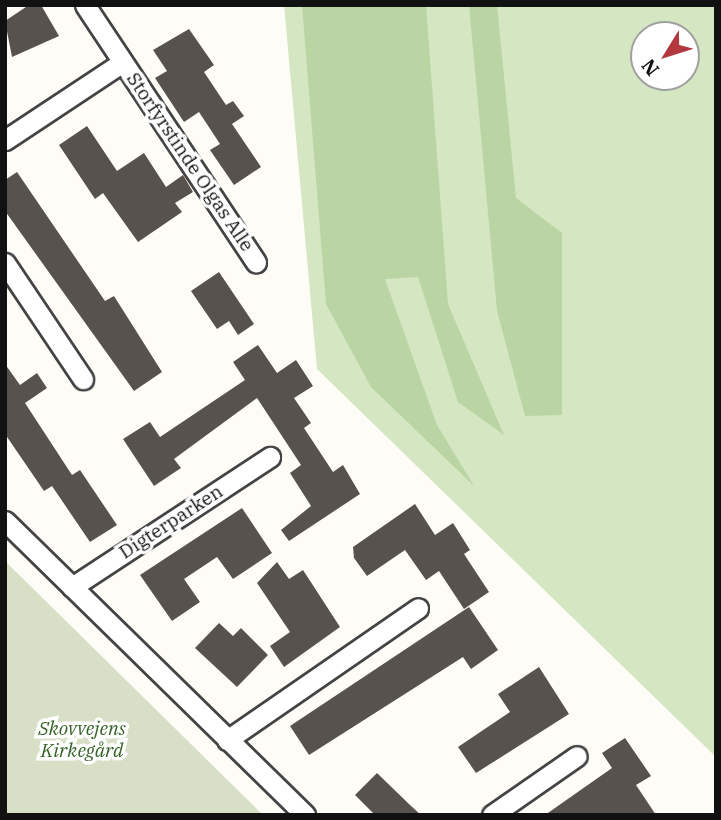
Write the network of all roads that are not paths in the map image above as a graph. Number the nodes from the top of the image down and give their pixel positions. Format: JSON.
{"nodes":[{"id":1,"x":85,"y":5,"type":"edge"},
{"id":2,"x":123,"y":62,"type":"junction"},
{"id":3,"x":5,"y":140,"type":"edge"},
{"id":4,"x":256,"y":262,"type":"dead end"},
{"id":5,"x":5,"y":263,"type":"edge"},
{"id":6,"x":83,"y":379,"type":"dead end"},
{"id":7,"x":270,"y":457,"type":"dead end"},
{"id":8,"x":5,"y":521,"type":"edge"},
{"id":9,"x":72,"y":587,"type":"junction"},
{"id":10,"x":418,"y":608,"type":"dead end"},
{"id":11,"x":227,"y":740,"type":"junction"},
{"id":12,"x":578,"y":756,"type":"dead end"},
{"id":13,"x":304,"y":815,"type":"edge"},
{"id":14,"x":492,"y":815,"type":"edge"}],
"edges":[{"from":1,"to":2,"type":"street","name":"Storfyrstinde Olgas Alle"},
{"from":2,"to":3,"type":"street","name":"Storfyrstinde Olgas Alle"},
{"from":2,"to":4,"type":"street","name":"Storfyrstinde Olgas Alle"},
{"from":5,"to":6,"type":"street"},
{"from":7,"to":9,"type":"street","name":"Digterparken"},
{"from":8,"to":9,"type":"street"},
{"from":9,"to":11,"type":"street"},
{"from":10,"to":11,"type":"street"},
{"from":11,"to":13,"type":"street"},
{"from":12,"to":14,"type":"street"}]}
